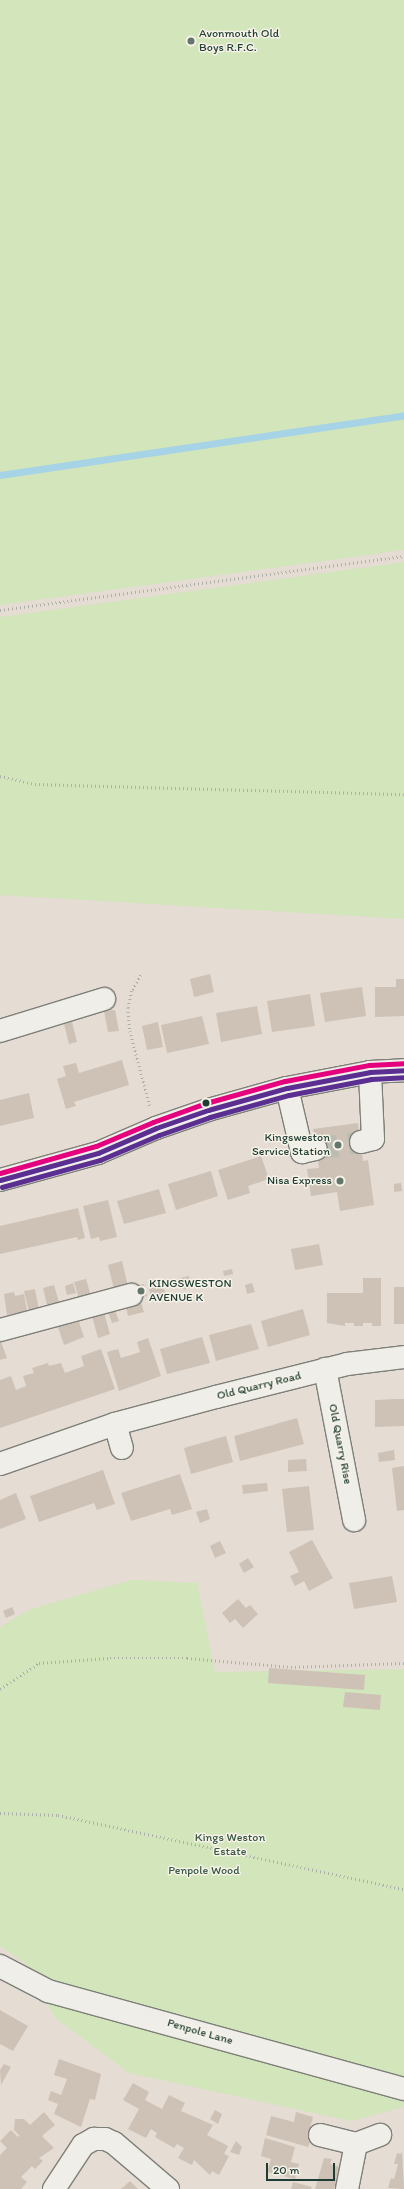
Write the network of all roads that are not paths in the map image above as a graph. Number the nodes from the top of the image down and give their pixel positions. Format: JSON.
{"nodes":[{"id":1,"x":104,"y":999,"type":"dead end"},
{"id":2,"x":0,"y":1031,"type":"edge"},
{"id":3,"x":404,"y":1070,"type":"edge"},
{"id":4,"x":370,"y":1072,"type":"junction"},
{"id":5,"x":287,"y":1088,"type":"junction"},
{"id":6,"x":361,"y":1142,"type":"tunnel mouth"},
{"id":7,"x":316,"y":1149,"type":"tunnel mouth"},
{"id":8,"x":0,"y":1180,"type":"edge"},
{"id":9,"x":131,"y":1295,"type":"dead end"},
{"id":10,"x":0,"y":1330,"type":"edge"},
{"id":11,"x":404,"y":1357,"type":"edge"},
{"id":12,"x":325,"y":1369,"type":"junction"},
{"id":13,"x":115,"y":1424,"type":"junction"},
{"id":14,"x":122,"y":1448,"type":"dead end"},
{"id":15,"x":0,"y":1464,"type":"edge"},
{"id":16,"x":354,"y":1520,"type":"dead end"},
{"id":17,"x":0,"y":1966,"type":"edge"},
{"id":18,"x":404,"y":2089,"type":"edge"},
{"id":19,"x":320,"y":2135,"type":"dead end"},
{"id":20,"x":380,"y":2135,"type":"dead end"},
{"id":21,"x":356,"y":2144,"type":"junction"},
{"id":22,"x":54,"y":2189,"type":"edge"},
{"id":23,"x":168,"y":2189,"type":"edge"},
{"id":24,"x":347,"y":2189,"type":"edge"}],
"edges":[{"from":1,"to":2,"type":"street"},
{"from":3,"to":4,"type":"street"},
{"from":4,"to":5,"type":"street"},
{"from":4,"to":6,"type":"street"},
{"from":5,"to":7,"type":"street"},
{"from":5,"to":8,"type":"street"},
{"from":9,"to":10,"type":"street"},
{"from":11,"to":12,"type":"street","name":"Old Quarry Road"},
{"from":12,"to":13,"type":"street","name":"Old Quarry Road"},
{"from":12,"to":16,"type":"street","name":"Old Quarry Rise"},
{"from":13,"to":14,"type":"street"},
{"from":13,"to":15,"type":"street","name":"Old Quarry Road"},
{"from":17,"to":18,"type":"street","name":"Penpole Lane"},
{"from":19,"to":21,"type":"street"},
{"from":20,"to":21,"type":"street"},
{"from":21,"to":24,"type":"street"},
{"from":22,"to":23,"type":"street"}]}
